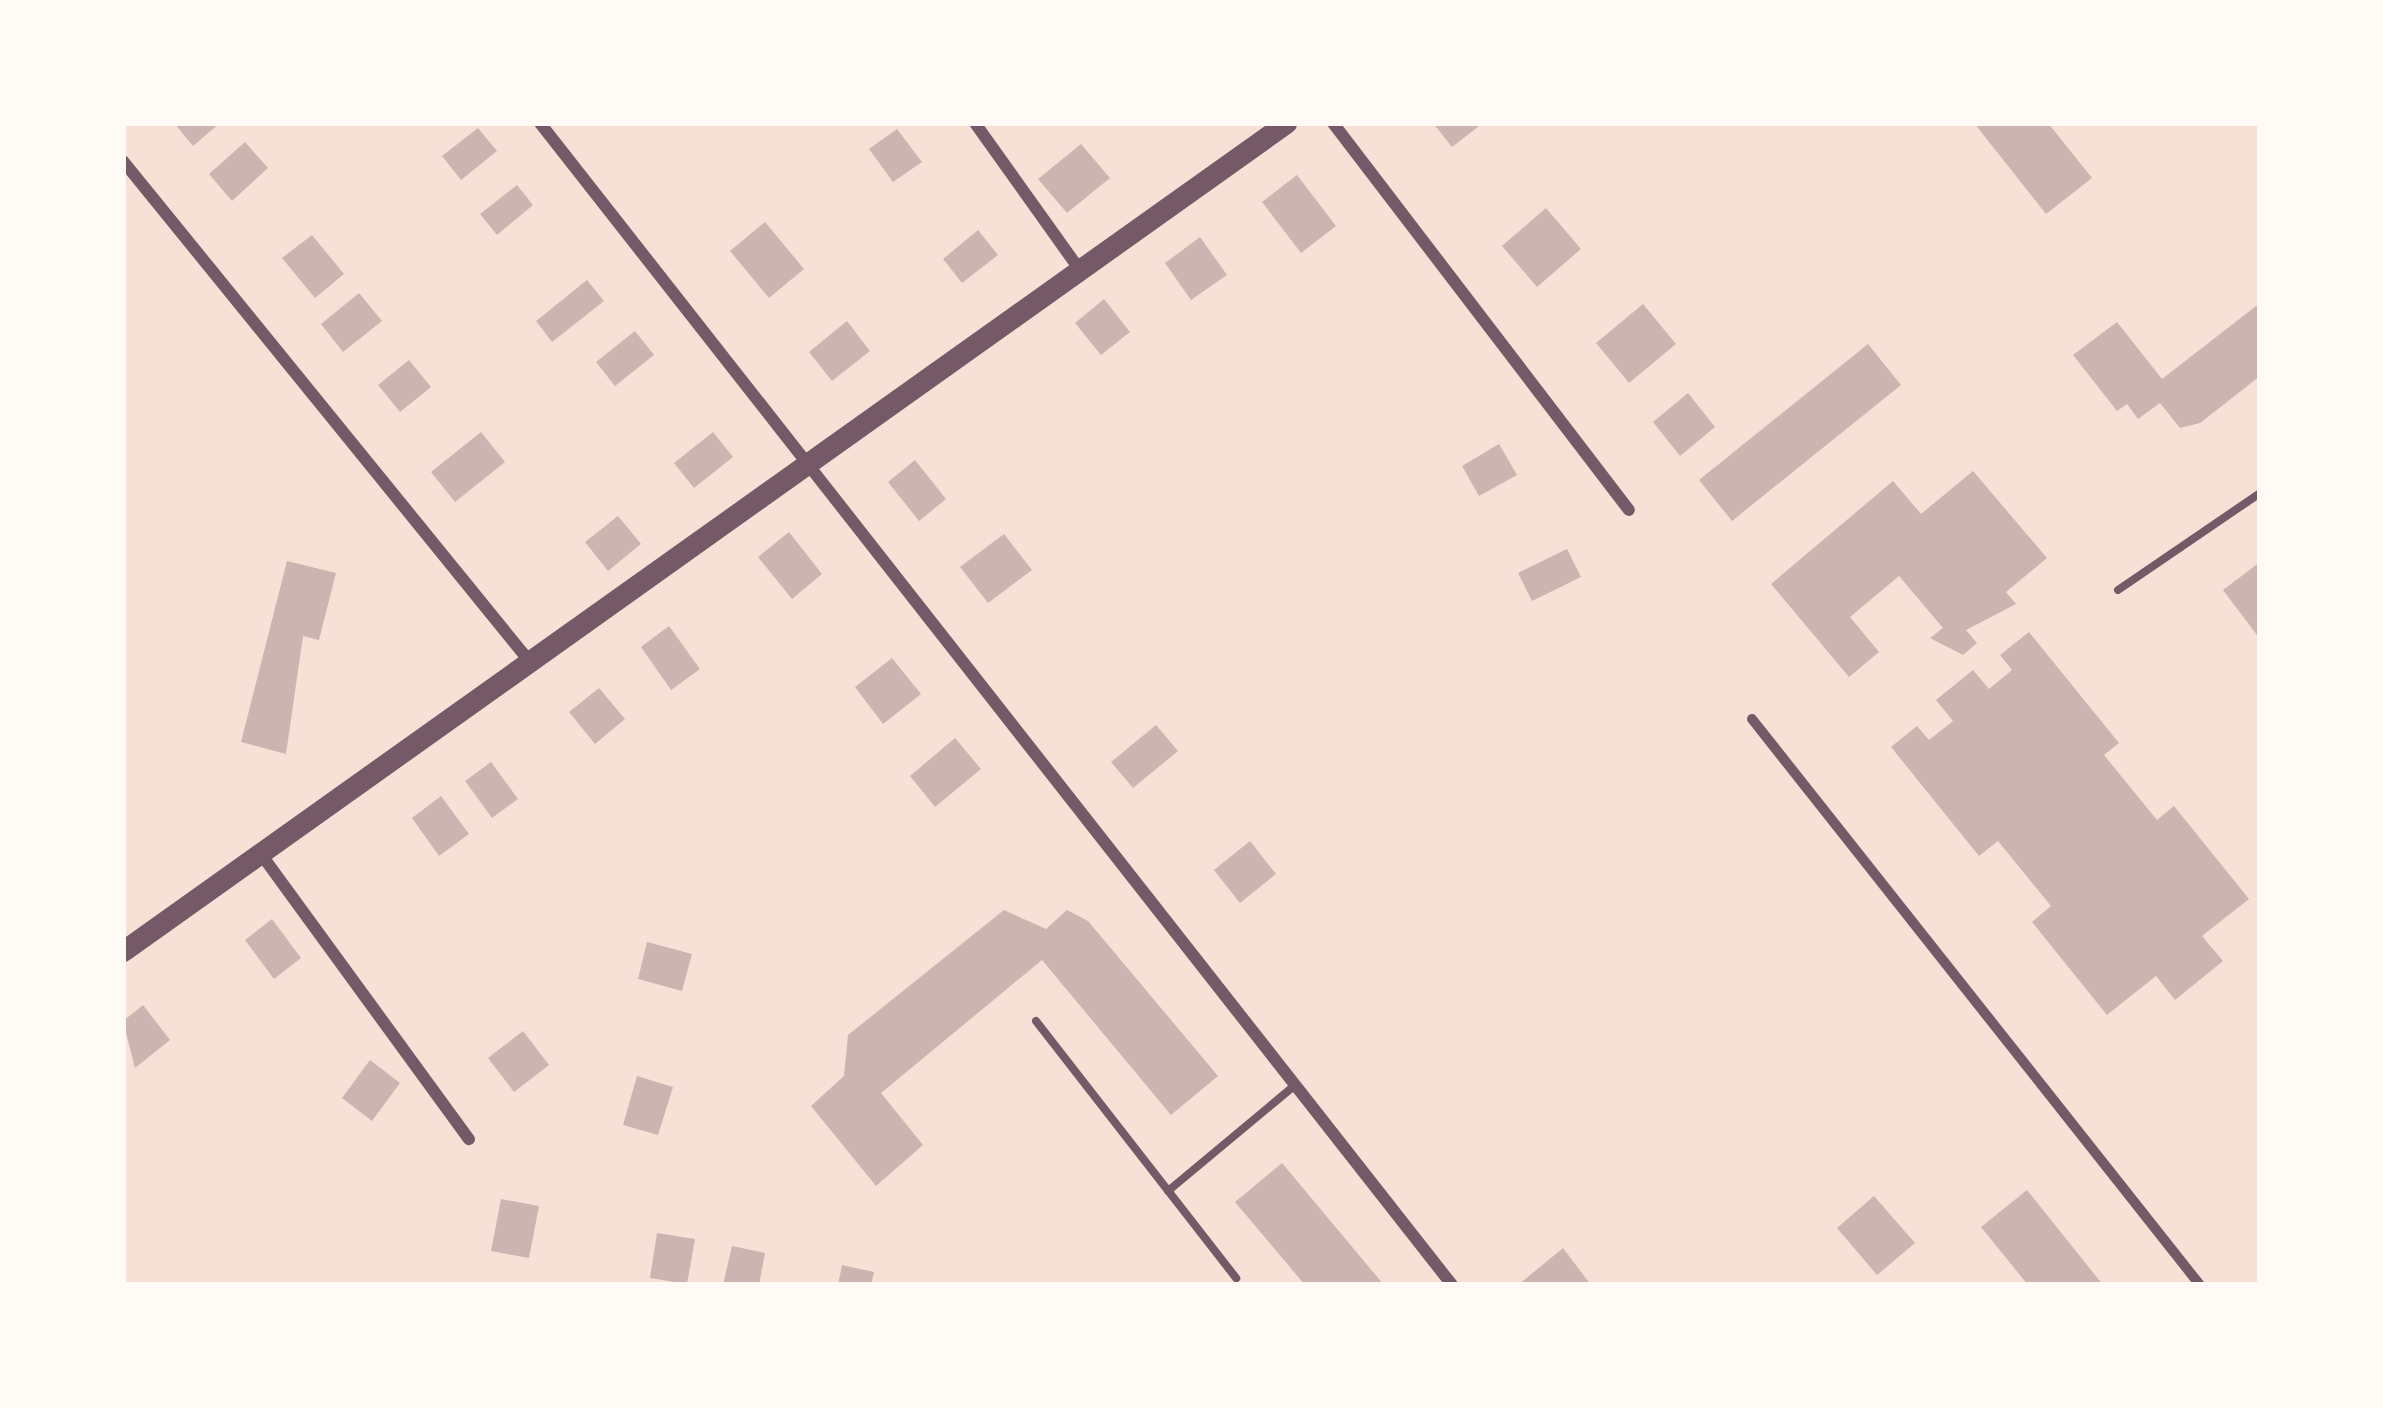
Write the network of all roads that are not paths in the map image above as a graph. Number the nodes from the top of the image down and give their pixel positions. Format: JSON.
{"nodes":[{"id":1,"x":540,"y":123,"type":"edge"},
{"id":2,"x":975,"y":123,"type":"edge"},
{"id":3,"x":1286,"y":123,"type":"edge"},
{"id":4,"x":1333,"y":123,"type":"edge"},
{"id":5,"x":123,"y":161,"type":"edge"},
{"id":6,"x":1079,"y":269,"type":"junction"},
{"id":7,"x":808,"y":461,"type":"junction"},
{"id":8,"x":2260,"y":493,"type":"edge"},
{"id":9,"x":1629,"y":510,"type":"dead end"},
{"id":10,"x":2118,"y":590,"type":"dead end"},
{"id":11,"x":530,"y":662,"type":"junction"},
{"id":12,"x":1752,"y":719,"type":"dead end"},
{"id":13,"x":261,"y":854,"type":"junction"},
{"id":14,"x":123,"y":950,"type":"edge"},
{"id":15,"x":1036,"y":1021,"type":"dead end"},
{"id":16,"x":1296,"y":1084,"type":"junction"},
{"id":17,"x":470,"y":1139,"type":"dead end"},
{"id":18,"x":1168,"y":1191,"type":"junction"},
{"id":19,"x":1236,"y":1277,"type":"dead end"},
{"id":20,"x":1452,"y":1285,"type":"edge"},
{"id":21,"x":2200,"y":1285,"type":"edge"}],
"edges":[{"from":1,"to":7,"type":"street"},
{"from":2,"to":6,"type":"street"},
{"from":3,"to":6,"type":"street"},
{"from":4,"to":9,"type":"street"},
{"from":5,"to":11,"type":"street"},
{"from":6,"to":7,"type":"street"},
{"from":7,"to":11,"type":"street"},
{"from":7,"to":16,"type":"street"},
{"from":8,"to":10,"type":"lane"},
{"from":11,"to":13,"type":"street"},
{"from":12,"to":21,"type":"street"},
{"from":13,"to":14,"type":"street"},
{"from":13,"to":17,"type":"street"},
{"from":15,"to":18,"type":"lane"},
{"from":16,"to":18,"type":"lane"},
{"from":16,"to":20,"type":"street"},
{"from":18,"to":19,"type":"lane"}]}
